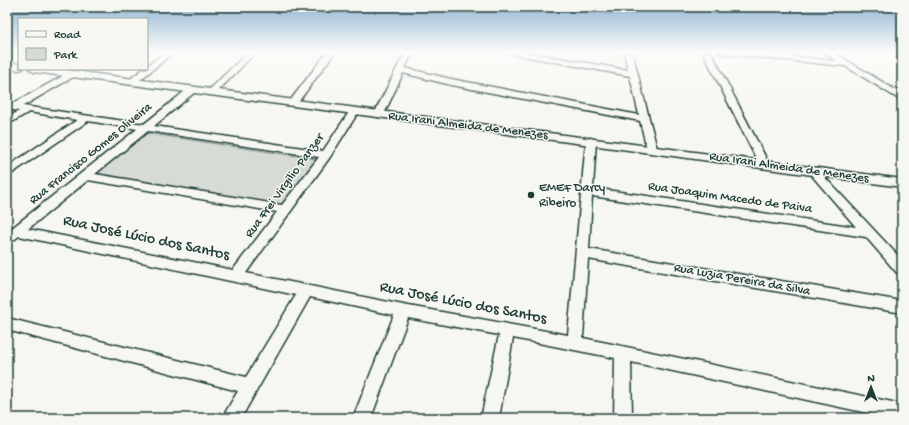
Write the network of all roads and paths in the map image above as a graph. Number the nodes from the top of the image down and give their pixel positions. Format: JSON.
{"nodes":[{"id":1,"x":64,"y":72,"type":"edge"},
{"id":2,"x":145,"y":72,"type":"edge"},
{"id":3,"x":232,"y":72,"type":"edge"},
{"id":4,"x":316,"y":72,"type":"edge"},
{"id":5,"x":400,"y":72,"type":"edge"},
{"id":6,"x":409,"y":72,"type":"edge"},
{"id":7,"x":622,"y":72,"type":"edge"},
{"id":8,"x":717,"y":72,"type":"edge"},
{"id":9,"x":860,"y":72,"type":"edge"},
{"id":10,"x":634,"y":74,"type":"joint"},
{"id":11,"x":132,"y":82,"type":"junction"},
{"id":12,"x":192,"y":90,"type":"junction"},
{"id":13,"x":212,"y":92,"type":"junction"},
{"id":14,"x":901,"y":96,"type":"edge"},
{"id":15,"x":292,"y":103,"type":"junction"},
{"id":16,"x":11,"y":107,"type":"edge"},
{"id":17,"x":28,"y":109,"type":"junction"},
{"id":18,"x":354,"y":111,"type":"junction"},
{"id":19,"x":379,"y":114,"type":"junction"},
{"id":20,"x":86,"y":118,"type":"junction"},
{"id":21,"x":644,"y":119,"type":"junction"},
{"id":22,"x":7,"y":122,"type":"edge"},
{"id":23,"x":146,"y":128,"type":"junction"},
{"id":24,"x":591,"y":141,"type":"junction"},
{"id":25,"x":652,"y":149,"type":"junction"},
{"id":26,"x":326,"y":155,"type":"junction"},
{"id":27,"x":765,"y":166,"type":"junction"},
{"id":28,"x":813,"y":171,"type":"junction"},
{"id":29,"x":7,"y":172,"type":"edge"},
{"id":30,"x":87,"y":176,"type":"junction"},
{"id":31,"x":902,"y":183,"type":"edge"},
{"id":32,"x":587,"y":191,"type":"junction"},
{"id":33,"x":286,"y":210,"type":"junction"},
{"id":34,"x":869,"y":233,"type":"junction"},
{"id":35,"x":12,"y":235,"type":"edge"},
{"id":36,"x":582,"y":253,"type":"junction"},
{"id":37,"x":902,"y":269,"type":"edge"},
{"id":38,"x":236,"y":276,"type":"junction"},
{"id":39,"x":306,"y":291,"type":"junction"},
{"id":40,"x":902,"y":307,"type":"edge"},
{"id":41,"x":403,"y":311,"type":"junction"},
{"id":42,"x":7,"y":324,"type":"edge"},
{"id":43,"x":507,"y":331,"type":"junction"},
{"id":44,"x":575,"y":343,"type":"junction"},
{"id":45,"x":623,"y":354,"type":"junction"},
{"id":46,"x":249,"y":386,"type":"junction"},
{"id":47,"x":902,"y":412,"type":"edge"},
{"id":48,"x":230,"y":418,"type":"edge"},
{"id":49,"x":362,"y":418,"type":"edge"},
{"id":50,"x":490,"y":418,"type":"edge"},
{"id":51,"x":623,"y":418,"type":"edge"}],
"edges":[{"from":1,"to":11,"type":"main road","name":"Rua Irani Almeida de Menezes"},
{"from":1,"to":16,"type":"street"},
{"from":2,"to":11,"type":"street"},
{"from":3,"to":13,"type":"street"},
{"from":4,"to":15,"type":"street"},
{"from":5,"to":19,"type":"street"},
{"from":6,"to":21,"type":"street"},
{"from":7,"to":10,"type":"street"},
{"from":8,"to":27,"type":"street"},
{"from":9,"to":14,"type":"street"},
{"from":10,"to":21,"type":"street"},
{"from":11,"to":12,"type":"main road","name":"Rua Irani Almeida de Menezes"},
{"from":12,"to":13,"type":"main road","name":"Rua Irani Almeida de Menezes"},
{"from":12,"to":23,"type":"street","name":"Rua Francisco Gomes Oliveira"},
{"from":13,"to":15,"type":"main road","name":"Rua Irani Almeida de Menezes"},
{"from":15,"to":18,"type":"main road","name":"Rua Irani Almeida de Menezes"},
{"from":16,"to":17,"type":"street"},
{"from":17,"to":20,"type":"street"},
{"from":17,"to":22,"type":"street"},
{"from":18,"to":19,"type":"main road","name":"Rua Irani Almeida de Menezes"},
{"from":18,"to":26,"type":"street","name":"Rua Frei Virgilio Panzer"},
{"from":19,"to":24,"type":"main road","name":"Rua Irani Almeida de Menezes"},
{"from":20,"to":23,"type":"street"},
{"from":20,"to":29,"type":"street"},
{"from":21,"to":25,"type":"street"},
{"from":23,"to":26,"type":"street"},
{"from":23,"to":30,"type":"street","name":"Rua Francisco Gomes Oliveira"},
{"from":24,"to":25,"type":"main road","name":"Rua Irani Almeida de Menezes"},
{"from":24,"to":32,"type":"street"},
{"from":25,"to":27,"type":"main road","name":"Rua Irani Almeida de Menezes"},
{"from":26,"to":33,"type":"street","name":"Rua Frei Virgilio Panzer"},
{"from":27,"to":28,"type":"main road","name":"Rua Irani Almeida de Menezes"},
{"from":28,"to":31,"type":"main road","name":"Rua Irani Almeida de Menezes"},
{"from":28,"to":34,"type":"street"},
{"from":30,"to":33,"type":"street"},
{"from":30,"to":35,"type":"street","name":"Rua Francisco Gomes Oliveira"},
{"from":32,"to":34,"type":"street","name":"Rua Joaquim Macedo de Paiva"},
{"from":32,"to":36,"type":"street"},
{"from":33,"to":38,"type":"street","name":"Rua Frei Virgilio Panzer"},
{"from":34,"to":37,"type":"street"},
{"from":35,"to":38,"type":"street","name":"Rua José Lúcio dos Santos"},
{"from":36,"to":40,"type":"street","name":"Rua Luzia Pereira da Silva"},
{"from":36,"to":44,"type":"street"},
{"from":38,"to":39,"type":"street","name":"Rua José Lúcio dos Santos"},
{"from":39,"to":41,"type":"street","name":"Rua José Lúcio dos Santos"},
{"from":39,"to":46,"type":"street"},
{"from":41,"to":43,"type":"street","name":"Rua José Lúcio dos Santos"},
{"from":41,"to":49,"type":"street"},
{"from":42,"to":46,"type":"street"},
{"from":43,"to":44,"type":"street","name":"Rua José Lúcio dos Santos"},
{"from":43,"to":50,"type":"street"},
{"from":44,"to":45,"type":"street","name":"Rua José Lúcio dos Santos"},
{"from":45,"to":47,"type":"street","name":"Rua José Lúcio dos Santos"},
{"from":45,"to":51,"type":"street"},
{"from":46,"to":48,"type":"street"}]}
